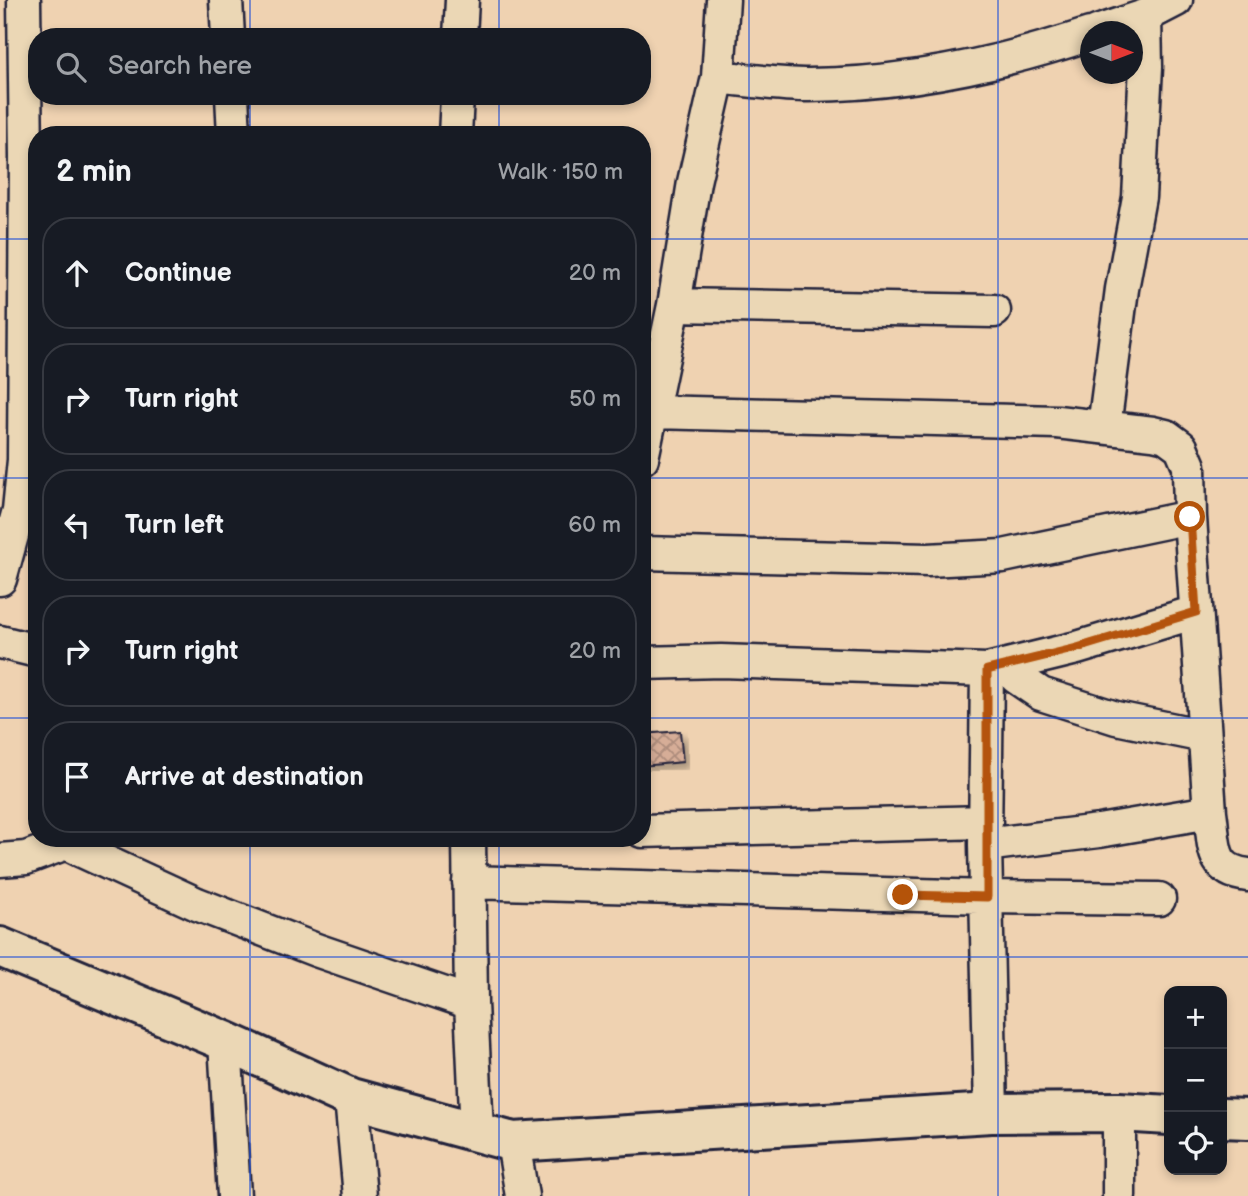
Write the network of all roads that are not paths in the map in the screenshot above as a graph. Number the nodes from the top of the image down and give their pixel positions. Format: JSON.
{"nodes":[{"id":1,"x":24,"y":0,"type":"edge"},
{"id":2,"x":226,"y":0,"type":"edge"},
{"id":3,"x":461,"y":0,"type":"edge"},
{"id":4,"x":723,"y":0,"type":"edge"},
{"id":5,"x":1176,"y":0,"type":"edge"},
{"id":6,"x":1145,"y":16,"type":"junction"},
{"id":7,"x":1130,"y":21,"type":"edge"},
{"id":8,"x":228,"y":28,"type":"edge"},
{"id":9,"x":460,"y":28,"type":"edge"},
{"id":10,"x":1080,"y":37,"type":"edge"},
{"id":11,"x":12,"y":42,"type":"edge"},
{"id":12,"x":718,"y":77,"type":"junction"},
{"id":13,"x":232,"y":105,"type":"edge"},
{"id":14,"x":457,"y":105,"type":"edge"},
{"id":15,"x":234,"y":126,"type":"edge"},
{"id":16,"x":455,"y":126,"type":"edge"},
{"id":17,"x":21,"y":157,"type":"edge"},
{"id":18,"x":674,"y":305,"type":"junction"},
{"id":19,"x":994,"y":311,"type":"dead end"},
{"id":20,"x":652,"y":412,"type":"junction"},
{"id":21,"x":651,"y":417,"type":"edge"},
{"id":22,"x":1104,"y":427,"type":"junction"},
{"id":23,"x":9,"y":510,"type":"edge"},
{"id":24,"x":1190,"y":517,"type":"junction"},
{"id":25,"x":651,"y":553,"type":"edge"},
{"id":26,"x":0,"y":579,"type":"edge"},
{"id":27,"x":1196,"y":612,"type":"junction"},
{"id":28,"x":0,"y":642,"type":"edge"},
{"id":29,"x":28,"y":649,"type":"edge"},
{"id":30,"x":651,"y":663,"type":"edge"},
{"id":31,"x":998,"y":667,"type":"junction"},
{"id":32,"x":1204,"y":736,"type":"junction"},
{"id":33,"x":1210,"y":812,"type":"junction"},
{"id":34,"x":651,"y":831,"type":"edge"},
{"id":35,"x":986,"y":834,"type":"junction"},
{"id":36,"x":51,"y":847,"type":"edge"},
{"id":37,"x":77,"y":847,"type":"edge"},
{"id":38,"x":469,"y":847,"type":"edge"},
{"id":39,"x":0,"y":860,"type":"edge"},
{"id":40,"x":1248,"y":875,"type":"edge"},
{"id":41,"x":469,"y":881,"type":"junction"},
{"id":42,"x":987,"y":897,"type":"junction"},
{"id":43,"x":1159,"y":899,"type":"dead end"},
{"id":44,"x":0,"y":947,"type":"edge"},
{"id":45,"x":471,"y":1003,"type":"junction"},
{"id":46,"x":225,"y":1041,"type":"junction"},
{"id":47,"x":351,"y":1098,"type":"junction"},
{"id":48,"x":1119,"y":1112,"type":"junction"},
{"id":49,"x":991,"y":1113,"type":"junction"},
{"id":50,"x":1164,"y":1115,"type":"edge"},
{"id":51,"x":1227,"y":1118,"type":"edge"},
{"id":52,"x":1248,"y":1119,"type":"edge"},
{"id":53,"x":477,"y":1132,"type":"junction"},
{"id":54,"x":513,"y":1142,"type":"junction"},
{"id":55,"x":234,"y":1196,"type":"edge"},
{"id":56,"x":359,"y":1196,"type":"edge"},
{"id":57,"x":522,"y":1196,"type":"edge"},
{"id":58,"x":1119,"y":1196,"type":"edge"}],
"edges":[{"from":1,"to":11,"type":"street"},
{"from":2,"to":8,"type":"street"},
{"from":3,"to":9,"type":"street"},
{"from":4,"to":12,"type":"street"},
{"from":5,"to":6,"type":"street"},
{"from":6,"to":7,"type":"street"},
{"from":6,"to":22,"type":"street"},
{"from":10,"to":12,"type":"street"},
{"from":11,"to":17,"type":"street"},
{"from":12,"to":18,"type":"street"},
{"from":13,"to":15,"type":"street"},
{"from":14,"to":16,"type":"street"},
{"from":17,"to":23,"type":"street"},
{"from":18,"to":19,"type":"street"},
{"from":18,"to":20,"type":"street"},
{"from":20,"to":21,"type":"street"},
{"from":20,"to":22,"type":"street"},
{"from":22,"to":24,"type":"street"},
{"from":23,"to":26,"type":"street"},
{"from":24,"to":25,"type":"street"},
{"from":24,"to":27,"type":"street"},
{"from":27,"to":31,"type":"street"},
{"from":27,"to":32,"type":"street"},
{"from":28,"to":29,"type":"street"},
{"from":30,"to":31,"type":"street"},
{"from":31,"to":32,"type":"street"},
{"from":31,"to":35,"type":"street"},
{"from":32,"to":33,"type":"street"},
{"from":33,"to":35,"type":"street"},
{"from":33,"to":40,"type":"street"},
{"from":34,"to":35,"type":"street"},
{"from":35,"to":42,"type":"street"},
{"from":36,"to":39,"type":"street"},
{"from":37,"to":45,"type":"street"},
{"from":38,"to":41,"type":"street"},
{"from":41,"to":42,"type":"street"},
{"from":41,"to":45,"type":"street"},
{"from":42,"to":43,"type":"street"},
{"from":42,"to":49,"type":"street"},
{"from":44,"to":46,"type":"main road"},
{"from":45,"to":53,"type":"street"},
{"from":46,"to":47,"type":"main road"},
{"from":46,"to":55,"type":"street"},
{"from":47,"to":53,"type":"main road"},
{"from":47,"to":56,"type":"street"},
{"from":48,"to":49,"type":"main road"},
{"from":48,"to":50,"type":"main road"},
{"from":48,"to":58,"type":"street"},
{"from":49,"to":54,"type":"main road"},
{"from":51,"to":52,"type":"main road"},
{"from":53,"to":54,"type":"main road"},
{"from":54,"to":57,"type":"street"}]}
